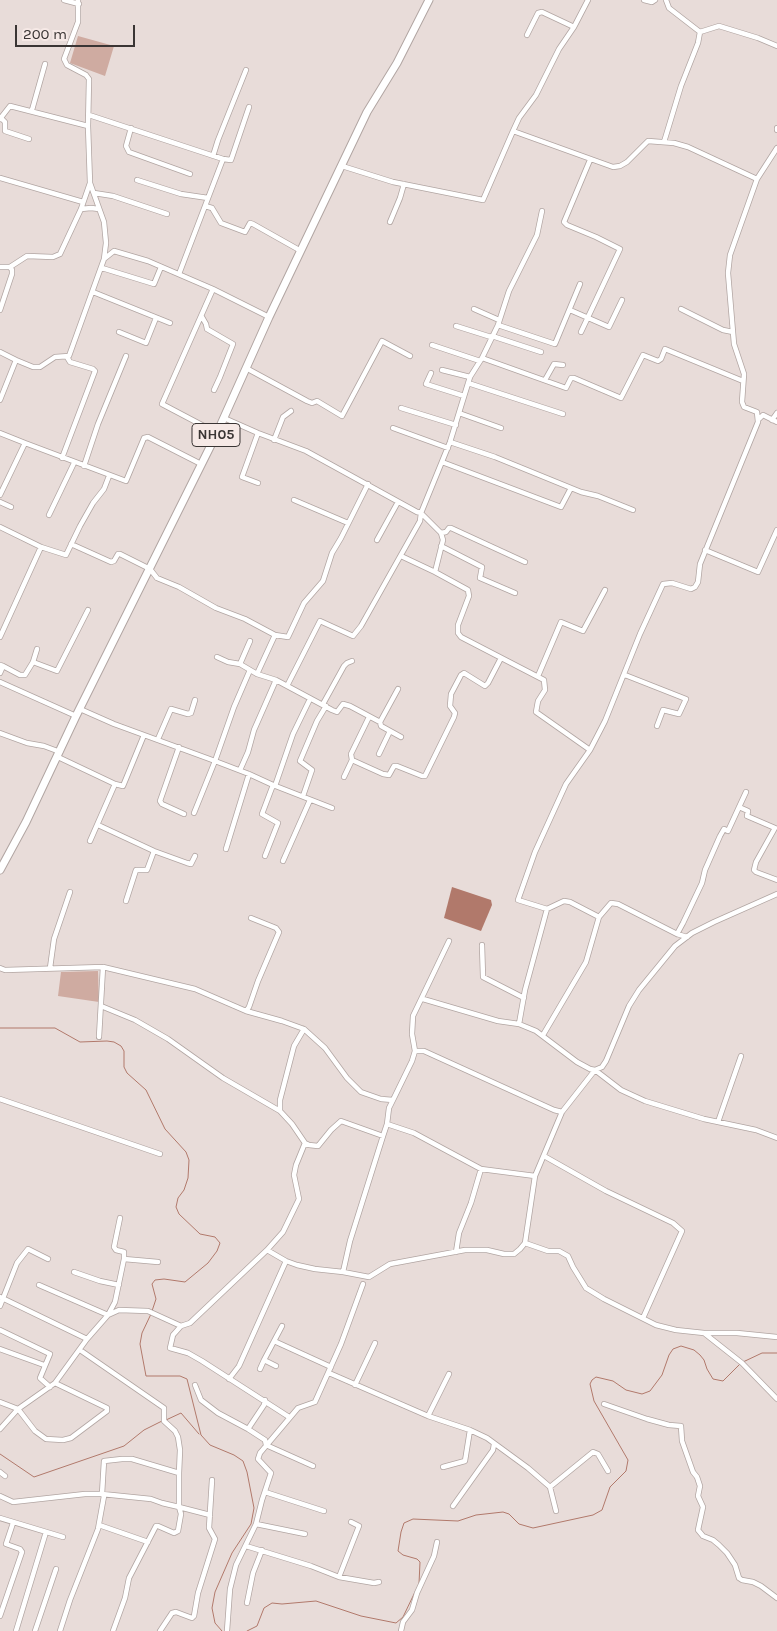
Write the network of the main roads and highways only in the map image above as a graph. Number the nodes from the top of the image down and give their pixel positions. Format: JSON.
{"nodes":[{"id":1,"x":429,"y":0,"type":"edge"},
{"id":2,"x":0,"y":870,"type":"edge"}],
"edges":[{"from":1,"to":2,"type":"main road","number":"NH05"}]}
